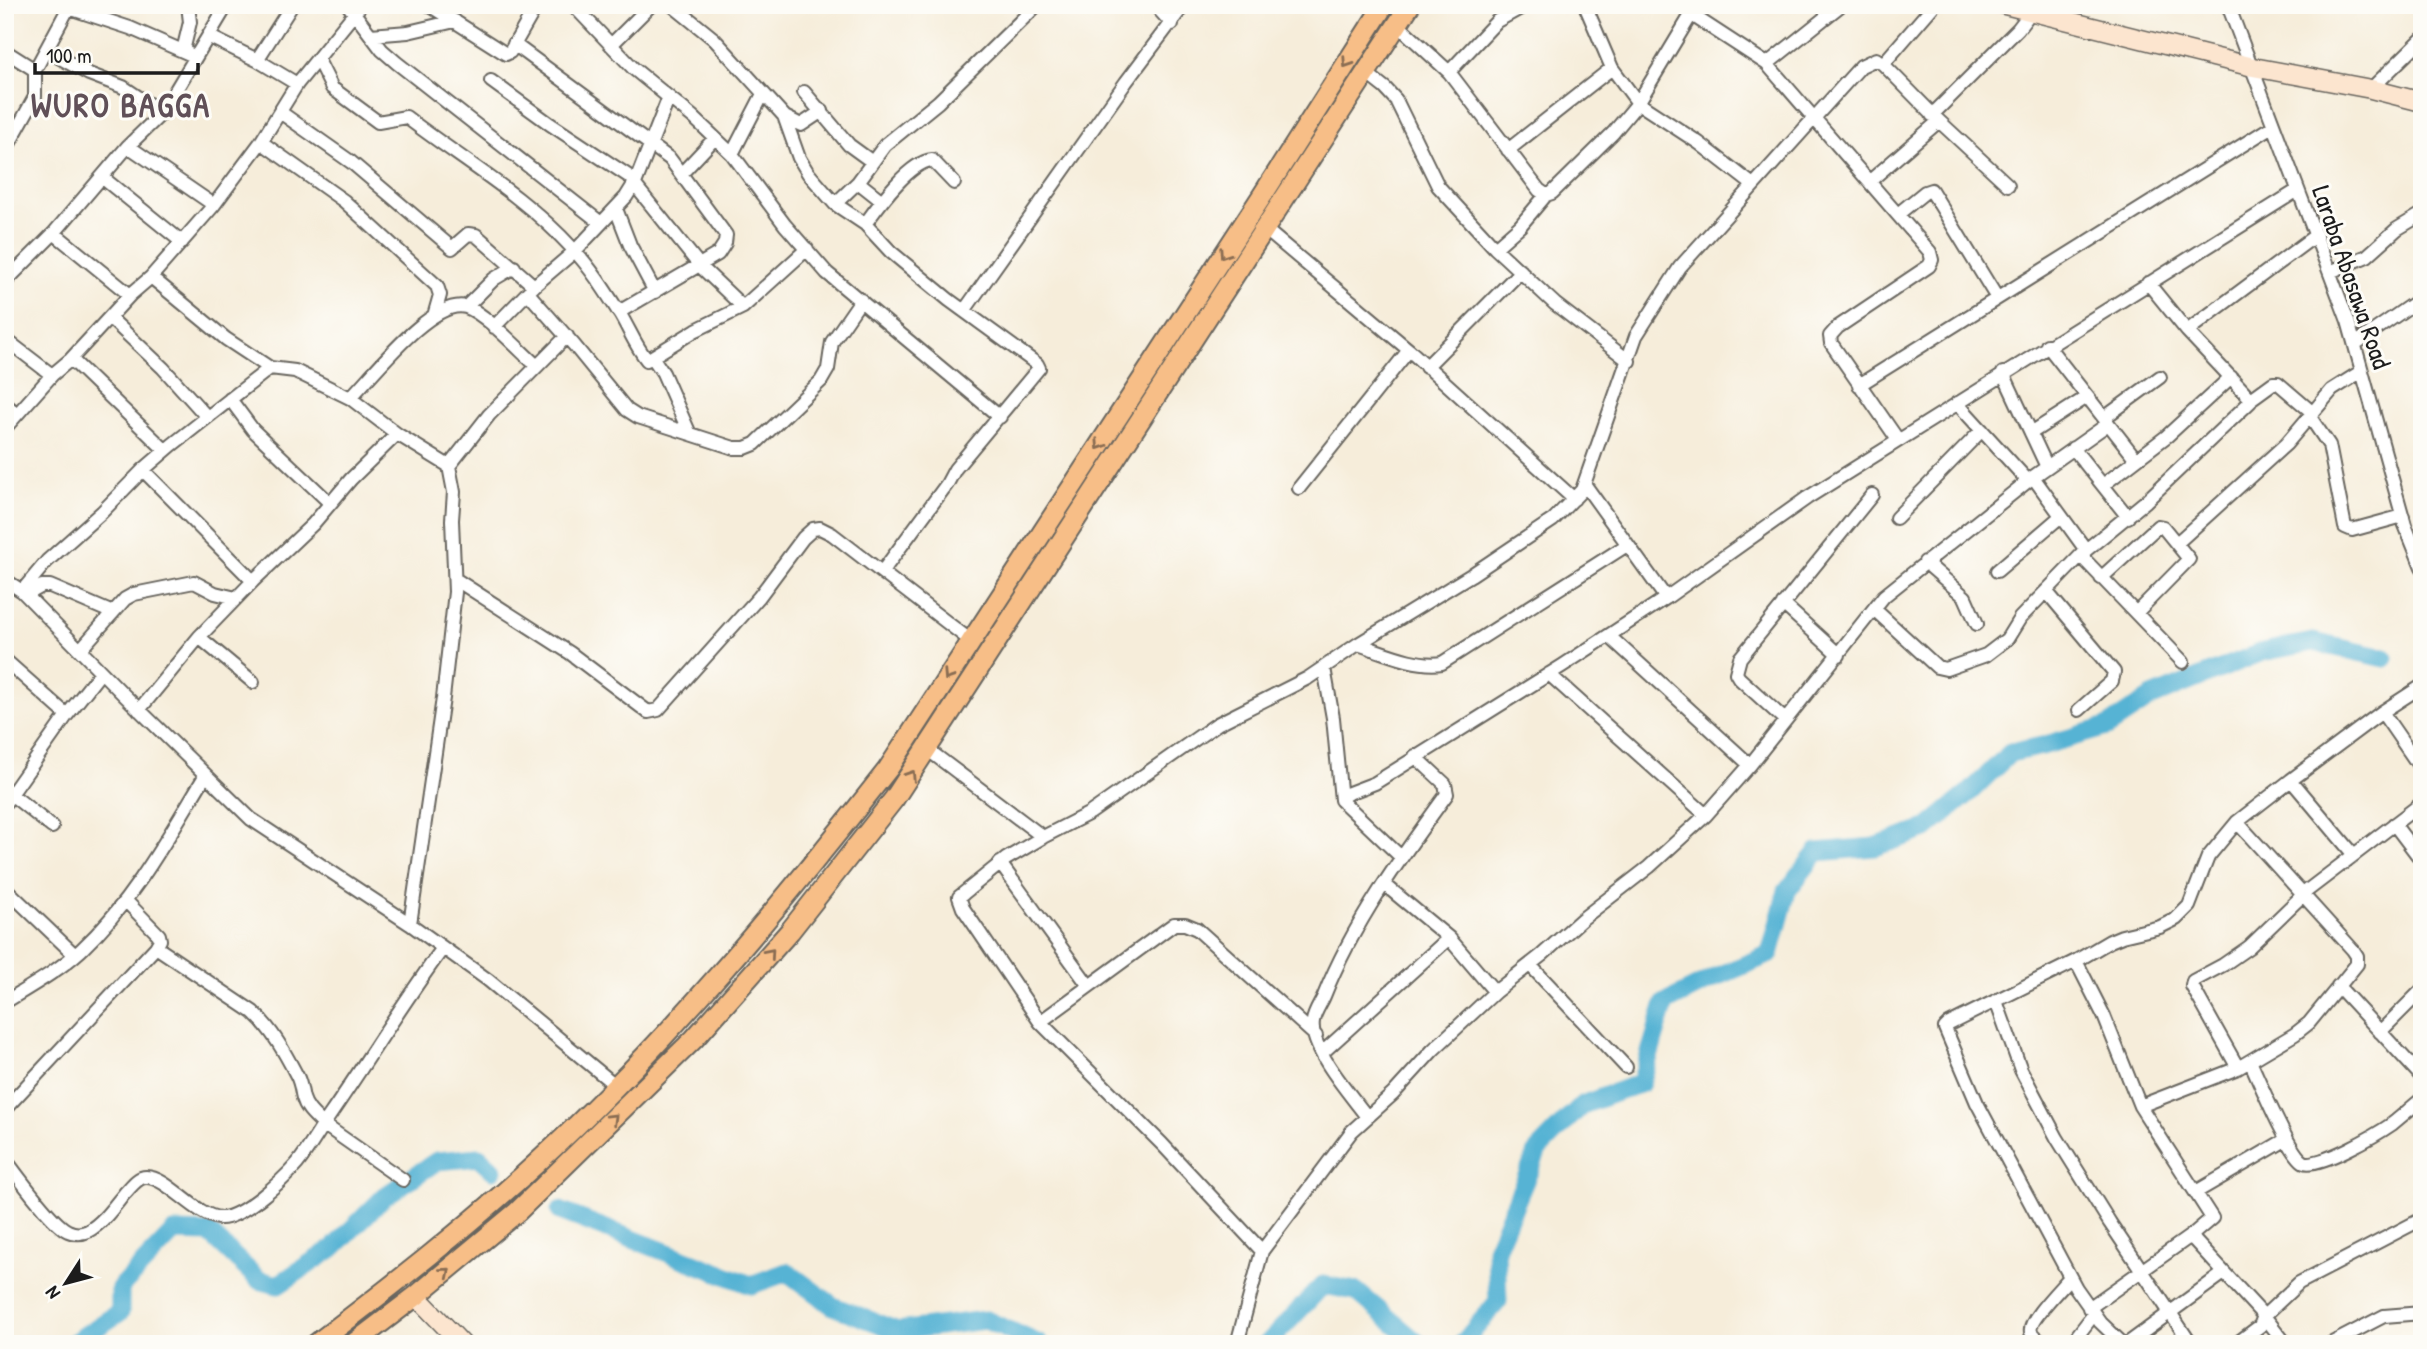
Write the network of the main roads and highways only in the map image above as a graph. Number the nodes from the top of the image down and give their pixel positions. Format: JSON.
{"nodes":[{"id":1,"x":1384,"y":5,"type":"edge"},
{"id":2,"x":1410,"y":5,"type":"edge"},
{"id":3,"x":316,"y":1344,"type":"edge"},
{"id":4,"x":353,"y":1344,"type":"edge"}],
"edges":[{"from":1,"to":3,"type":"main road","one_way":true},
{"from":4,"to":2,"type":"main road","one_way":true}]}
